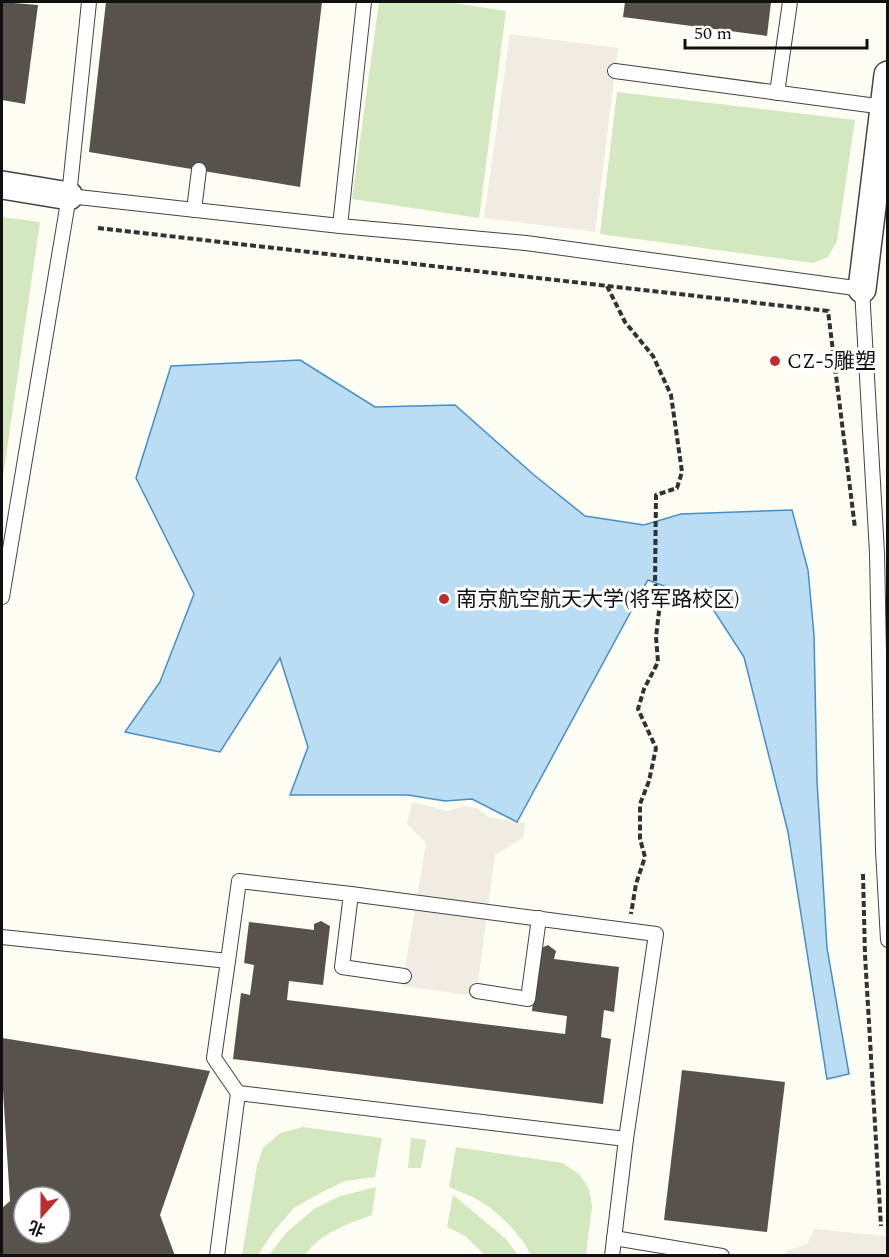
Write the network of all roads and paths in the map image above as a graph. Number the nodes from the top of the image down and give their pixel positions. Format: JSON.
{"nodes":[{"id":1,"x":88,"y":2,"type":"edge"},
{"id":2,"x":363,"y":2,"type":"edge"},
{"id":3,"x":790,"y":2,"type":"edge"},
{"id":4,"x":615,"y":71,"type":"dead end"},
{"id":5,"x":888,"y":75,"type":"edge"},
{"id":6,"x":777,"y":93,"type":"junction"},
{"id":7,"x":884,"y":107,"type":"junction"},
{"id":8,"x":199,"y":170,"type":"dead end"},
{"id":9,"x":2,"y":185,"type":"edge"},
{"id":10,"x":69,"y":196,"type":"junction"},
{"id":11,"x":194,"y":210,"type":"junction"},
{"id":12,"x":340,"y":226,"type":"junction"},
{"id":13,"x":98,"y":228,"type":"dead end"},
{"id":14,"x":607,"y":286,"type":"junction"},
{"id":15,"x":862,"y":289,"type":"junction"},
{"id":16,"x":855,"y":529,"type":"dead end"},
{"id":17,"x":2,"y":597,"type":"edge"},
{"id":18,"x":863,"y":872,"type":"dead end"},
{"id":19,"x":351,"y":894,"type":"junction"},
{"id":20,"x":539,"y":918,"type":"junction"},
{"id":21,"x":629,"y":930,"type":"junction"},
{"id":22,"x":2,"y":937,"type":"edge"},
{"id":23,"x":888,"y":940,"type":"edge"},
{"id":24,"x":228,"y":961,"type":"junction"},
{"id":25,"x":404,"y":976,"type":"dead end"},
{"id":26,"x":477,"y":991,"type":"dead end"},
{"id":27,"x":238,"y":1093,"type":"junction"},
{"id":28,"x":626,"y":1139,"type":"junction"},
{"id":29,"x":881,"y":1226,"type":"dead end"},
{"id":30,"x":614,"y":1238,"type":"junction"},
{"id":31,"x":217,"y":1256,"type":"edge"},
{"id":32,"x":612,"y":1256,"type":"edge"},
{"id":33,"x":722,"y":1256,"type":"edge"}],
"edges":[{"from":1,"to":10,"type":"lane"},
{"from":2,"to":12,"type":"lane"},
{"from":3,"to":6,"type":"lane"},
{"from":4,"to":6,"type":"lane"},
{"from":5,"to":7,"type":"street"},
{"from":6,"to":7,"type":"lane"},
{"from":7,"to":15,"type":"street"},
{"from":8,"to":11,"type":"lane"},
{"from":9,"to":10,"type":"street"},
{"from":10,"to":11,"type":"lane"},
{"from":10,"to":17,"type":"lane"},
{"from":11,"to":12,"type":"lane"},
{"from":12,"to":15,"type":"lane"},
{"from":13,"to":14,"type":"path"},
{"from":14,"to":16,"type":"path"},
{"from":14,"to":21,"type":"path"},
{"from":15,"to":23,"type":"lane"},
{"from":18,"to":29,"type":"path"},
{"from":19,"to":20,"type":"lane"},
{"from":19,"to":24,"type":"lane"},
{"from":19,"to":25,"type":"lane"},
{"from":20,"to":21,"type":"lane"},
{"from":20,"to":26,"type":"lane"},
{"from":21,"to":28,"type":"lane"},
{"from":22,"to":24,"type":"lane"},
{"from":24,"to":27,"type":"lane"},
{"from":27,"to":28,"type":"lane"},
{"from":27,"to":31,"type":"lane"},
{"from":28,"to":30,"type":"lane"},
{"from":30,"to":32,"type":"lane"},
{"from":30,"to":33,"type":"lane"}]}
